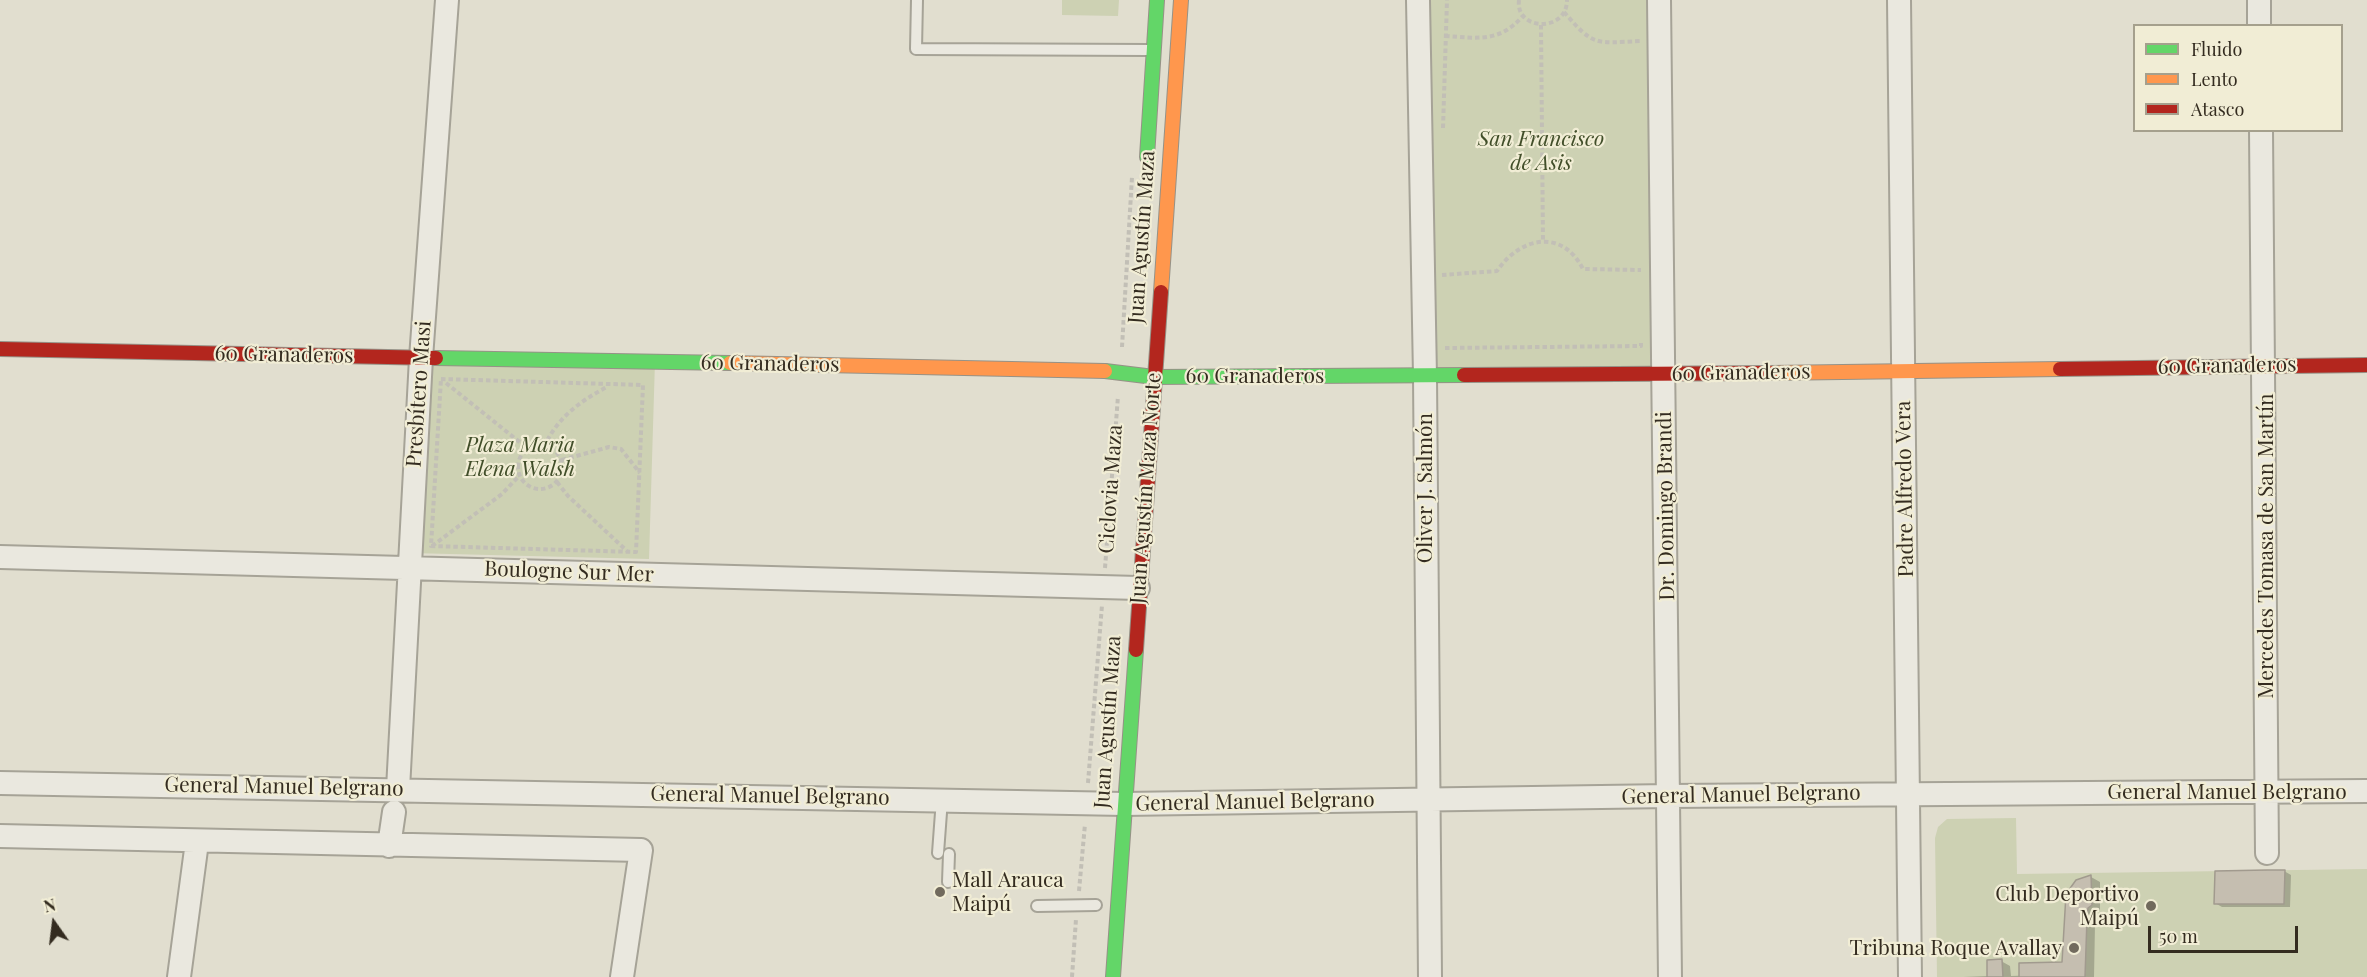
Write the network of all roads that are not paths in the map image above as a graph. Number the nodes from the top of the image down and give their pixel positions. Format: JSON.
{"nodes":[{"id":1,"x":447,"y":0,"type":"edge"},
{"id":2,"x":917,"y":0,"type":"edge"},
{"id":3,"x":1157,"y":0,"type":"edge"},
{"id":4,"x":1180,"y":0,"type":"edge"},
{"id":5,"x":1418,"y":0,"type":"edge"},
{"id":6,"x":1659,"y":0,"type":"edge"},
{"id":7,"x":1899,"y":0,"type":"edge"},
{"id":8,"x":2259,"y":0,"type":"edge"},
{"id":9,"x":2259,"y":24,"type":"edge"},
{"id":10,"x":1154,"y":50,"type":"junction"},
{"id":11,"x":2261,"y":132,"type":"edge"},
{"id":12,"x":1139,"y":169,"type":"road end"},
{"id":13,"x":0,"y":349,"type":"edge"},
{"id":14,"x":421,"y":358,"type":"junction"},
{"id":15,"x":2265,"y":365,"type":"junction"},
{"id":16,"x":2367,"y":365,"type":"edge"},
{"id":17,"x":1903,"y":372,"type":"junction"},
{"id":18,"x":1664,"y":374,"type":"junction"},
{"id":19,"x":1425,"y":376,"type":"junction"},
{"id":20,"x":1154,"y":377,"type":"junction"},
{"id":21,"x":0,"y":557,"type":"edge"},
{"id":22,"x":409,"y":567,"type":"junction"},
{"id":23,"x":1119,"y":587,"type":"junction"},
{"id":24,"x":0,"y":783,"type":"edge"},
{"id":25,"x":398,"y":789,"type":"junction"},
{"id":26,"x":2367,"y":791,"type":"edge"},
{"id":27,"x":2268,"y":792,"type":"junction"},
{"id":28,"x":1908,"y":794,"type":"junction"},
{"id":29,"x":1669,"y":796,"type":"junction"},
{"id":30,"x":942,"y":799,"type":"junction"},
{"id":31,"x":1428,"y":800,"type":"junction"},
{"id":32,"x":1104,"y":803,"type":"junction"},
{"id":33,"x":394,"y":812,"type":"dead end"},
{"id":34,"x":0,"y":837,"type":"edge"},
{"id":35,"x":197,"y":842,"type":"junction"},
{"id":36,"x":389,"y":846,"type":"junction"},
{"id":37,"x":2267,"y":853,"type":"dead end"},
{"id":38,"x":948,"y":882,"type":"dead end"},
{"id":39,"x":1037,"y":906,"type":"dead end"},
{"id":40,"x":1096,"y":906,"type":"dead end"},
{"id":41,"x":179,"y":977,"type":"edge"},
{"id":42,"x":622,"y":977,"type":"edge"},
{"id":43,"x":1113,"y":977,"type":"edge"},
{"id":44,"x":1430,"y":977,"type":"edge"},
{"id":45,"x":1670,"y":977,"type":"edge"},
{"id":46,"x":1910,"y":977,"type":"edge"}],
"edges":[{"from":1,"to":14,"type":"street","name":"Presbítero Masi"},
{"from":2,"to":10,"type":"lane"},
{"from":3,"to":10,"type":"street","name":"Juan Agustín Maza"},
{"from":4,"to":20,"type":"street","name":"Juan Agustín Maza Norte"},
{"from":5,"to":19,"type":"street","name":"Oliver J. Salmón"},
{"from":6,"to":18,"type":"street","name":"Dr. Domingo Brandi"},
{"from":7,"to":17,"type":"street","name":"Padre Alfredo Vera"},
{"from":8,"to":9,"type":"street"},
{"from":10,"to":12,"type":"street","name":"Juan Agustín Maza"},
{"from":11,"to":15,"type":"street","name":"Mercedes Tomasa de San Martín"},
{"from":13,"to":14,"type":"street","name":"60 Granaderos"},
{"from":14,"to":20,"type":"street","name":"60 Granaderos"},
{"from":14,"to":22,"type":"street","name":"Presbítero Masi"},
{"from":15,"to":16,"type":"street","name":"60 Granaderos"},
{"from":15,"to":17,"type":"street","name":"60 Granaderos"},
{"from":15,"to":27,"type":"street","name":"Mercedes Tomasa de San Martín"},
{"from":17,"to":18,"type":"street","name":"60 Granaderos"},
{"from":17,"to":28,"type":"street","name":"Padre Alfredo Vera"},
{"from":18,"to":19,"type":"street","name":"60 Granaderos"},
{"from":18,"to":29,"type":"street","name":"Dr. Domingo Brandi"},
{"from":19,"to":20,"type":"street","name":"60 Granaderos"},
{"from":19,"to":31,"type":"street","name":"Oliver J. Salmón"},
{"from":20,"to":23,"type":"street","name":"Juan Agustín Maza Norte"},
{"from":21,"to":22,"type":"street","name":"Boulogne Sur Mer"},
{"from":22,"to":23,"type":"street","name":"Boulogne Sur Mer"},
{"from":22,"to":25,"type":"street","name":"Presbítero Masi"},
{"from":23,"to":32,"type":"street","name":"Juan Agustín Maza Norte"},
{"from":24,"to":25,"type":"street","name":"General Manuel Belgrano"},
{"from":25,"to":30,"type":"street","name":"General Manuel Belgrano"},
{"from":26,"to":27,"type":"street","name":"General Manuel Belgrano"},
{"from":27,"to":28,"type":"street","name":"General Manuel Belgrano"},
{"from":27,"to":37,"type":"street","name":"Mercedes Tomasa de San Martín"},
{"from":28,"to":29,"type":"street","name":"General Manuel Belgrano"},
{"from":28,"to":46,"type":"street","name":"Padre Alfredo Vera"},
{"from":29,"to":31,"type":"street","name":"General Manuel Belgrano"},
{"from":29,"to":45,"type":"street","name":"Dr. Domingo Brandi"},
{"from":30,"to":32,"type":"street","name":"General Manuel Belgrano"},
{"from":30,"to":38,"type":"lane"},
{"from":31,"to":32,"type":"street","name":"General Manuel Belgrano"},
{"from":31,"to":44,"type":"street","name":"Oliver J. Salmón"},
{"from":32,"to":43,"type":"street","name":"Juan Agustín Maza Norte"},
{"from":33,"to":36,"type":"street"},
{"from":34,"to":35,"type":"street"},
{"from":35,"to":36,"type":"street"},
{"from":35,"to":41,"type":"street"},
{"from":36,"to":42,"type":"street"},
{"from":39,"to":40,"type":"lane"}]}
